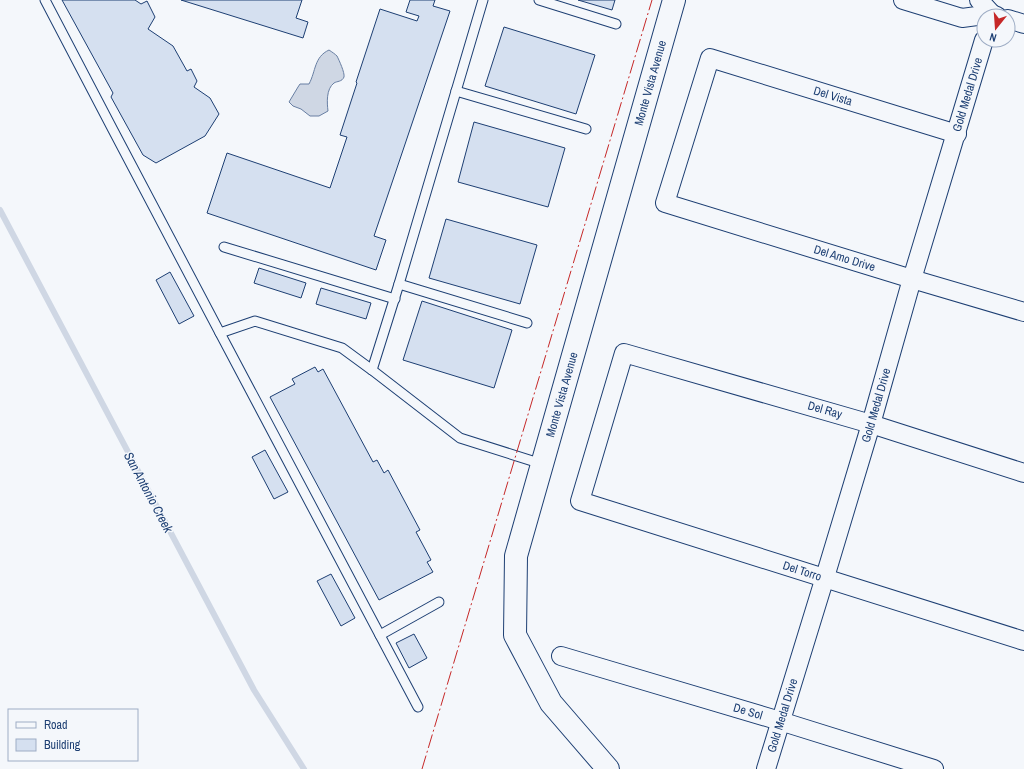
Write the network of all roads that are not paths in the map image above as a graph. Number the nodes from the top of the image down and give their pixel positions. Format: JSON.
{"nodes":[{"id":1,"x":45,"y":0,"type":"edge"},
{"id":2,"x":483,"y":0,"type":"edge"},
{"id":3,"x":539,"y":0,"type":"edge"},
{"id":4,"x":674,"y":0,"type":"edge"},
{"id":5,"x":902,"y":0,"type":"edge"},
{"id":6,"x":979,"y":0,"type":"edge"},
{"id":7,"x":990,"y":8,"type":"edge"},
{"id":8,"x":976,"y":16,"type":"edge"},
{"id":9,"x":616,"y":24,"type":"dead end"},
{"id":10,"x":982,"y":48,"type":"edge"},
{"id":11,"x":456,"y":91,"type":"junction"},
{"id":12,"x":586,"y":129,"type":"dead end"},
{"id":13,"x":957,"y":134,"type":"junction"},
{"id":14,"x":665,"y":203,"type":"joint"},
{"id":15,"x":224,"y":247,"type":"dead end"},
{"id":16,"x":912,"y":279,"type":"junction"},
{"id":17,"x":400,"y":284,"type":"junction"},
{"id":18,"x":394,"y":300,"type":"junction"},
{"id":19,"x":1024,"y":312,"type":"edge"},
{"id":20,"x":527,"y":322,"type":"dead end"},
{"id":21,"x":220,"y":333,"type":"junction"},
{"id":22,"x":372,"y":370,"type":"junction"},
{"id":23,"x":871,"y":424,"type":"junction"},
{"id":24,"x":542,"y":464,"type":"junction"},
{"id":25,"x":1024,"y":473,"type":"edge"},
{"id":26,"x":580,"y":501,"type":"joint"},
{"id":27,"x":825,"y":577,"type":"junction"},
{"id":28,"x":440,"y":602,"type":"dead end"},
{"id":29,"x":380,"y":635,"type":"junction"},
{"id":30,"x":1024,"y":641,"type":"edge"},
{"id":31,"x":562,"y":656,"type":"dead end"},
{"id":32,"x":418,"y":707,"type":"dead end"},
{"id":33,"x":780,"y":721,"type":"junction"},
{"id":34,"x":608,"y":769,"type":"edge"},
{"id":35,"x":766,"y":769,"type":"edge"},
{"id":36,"x":934,"y":769,"type":"edge"}],
"edges":[{"from":1,"to":21,"type":"lane"},
{"from":2,"to":11,"type":"lane"},
{"from":3,"to":9,"type":"lane"},
{"from":4,"to":24,"type":"street","name":"Monte Vista Avenue"},
{"from":5,"to":8,"type":"street"},
{"from":6,"to":7,"type":"street"},
{"from":10,"to":13,"type":"street","name":"Gold Medal Drive"},
{"from":11,"to":12,"type":"lane"},
{"from":11,"to":17,"type":"lane"},
{"from":13,"to":14,"type":"street","name":"Del Vista"},
{"from":13,"to":16,"type":"street","name":"Gold Medal Drive"},
{"from":14,"to":16,"type":"street","name":"Del Amo Drive"},
{"from":15,"to":18,"type":"lane"},
{"from":16,"to":19,"type":"street","name":"Del Amo Drive"},
{"from":16,"to":23,"type":"street","name":"Gold Medal Drive"},
{"from":17,"to":18,"type":"lane"},
{"from":17,"to":20,"type":"lane"},
{"from":18,"to":22,"type":"lane"},
{"from":21,"to":22,"type":"lane"},
{"from":21,"to":29,"type":"lane"},
{"from":22,"to":24,"type":"lane"},
{"from":23,"to":25,"type":"street","name":"Del Ray"},
{"from":23,"to":26,"type":"street","name":"Del Ray"},
{"from":23,"to":27,"type":"street","name":"Gold Medal Drive"},
{"from":24,"to":34,"type":"street","name":"Monte Vista Avenue"},
{"from":26,"to":27,"type":"street","name":"Del Torro"},
{"from":27,"to":30,"type":"street","name":"Del Torro"},
{"from":27,"to":33,"type":"street","name":"Gold Medal Drive"},
{"from":28,"to":29,"type":"lane"},
{"from":29,"to":32,"type":"lane"},
{"from":31,"to":33,"type":"street","name":"De Sol"},
{"from":33,"to":35,"type":"street","name":"Gold Medal Drive"},
{"from":33,"to":36,"type":"street","name":"De Sol"}]}
